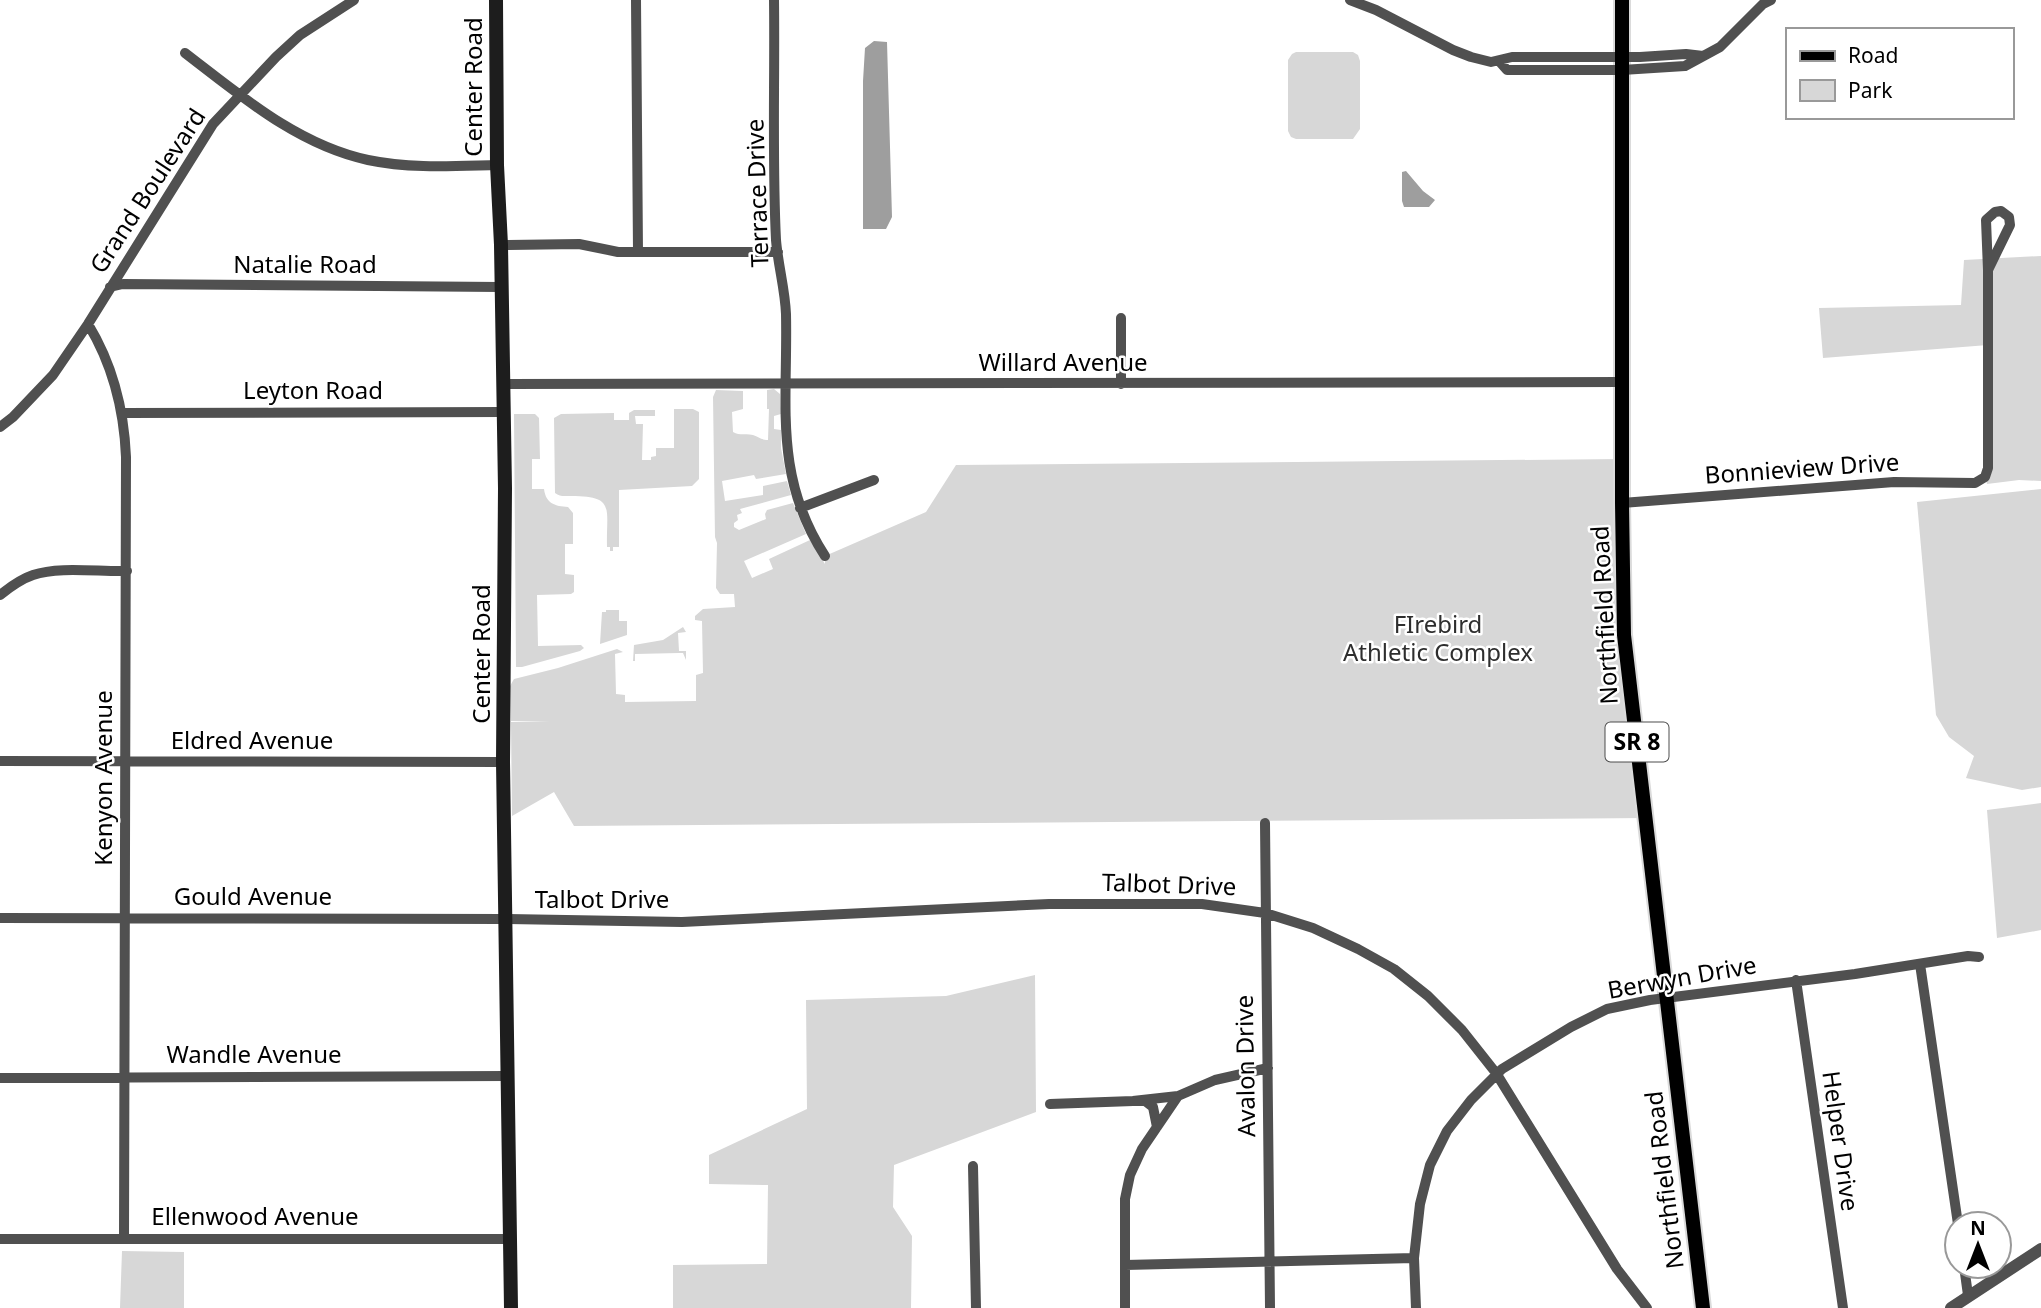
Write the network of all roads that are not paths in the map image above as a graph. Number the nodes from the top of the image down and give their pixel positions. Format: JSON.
{"nodes":[{"id":1,"x":354,"y":0,"type":"edge"},
{"id":2,"x":496,"y":0,"type":"edge"},
{"id":3,"x":636,"y":0,"type":"edge"},
{"id":4,"x":774,"y":0,"type":"edge"},
{"id":5,"x":1350,"y":0,"type":"edge"},
{"id":6,"x":1622,"y":0,"type":"edge"},
{"id":7,"x":1772,"y":0,"type":"edge"},
{"id":8,"x":185,"y":53,"type":"dead end"},
{"id":9,"x":1622,"y":64,"type":"junction"},
{"id":10,"x":240,"y":96,"type":"junction"},
{"id":11,"x":497,"y":165,"type":"junction"},
{"id":12,"x":501,"y":245,"type":"junction"},
{"id":13,"x":778,"y":251,"type":"junction"},
{"id":14,"x":638,"y":252,"type":"junction"},
{"id":15,"x":1988,"y":270,"type":"junction"},
{"id":16,"x":110,"y":287,"type":"junction"},
{"id":17,"x":500,"y":287,"type":"junction"},
{"id":18,"x":1121,"y":318,"type":"dead end"},
{"id":19,"x":88,"y":324,"type":"junction"},
{"id":20,"x":1622,"y":382,"type":"junction"},
{"id":21,"x":503,"y":384,"type":"junction"},
{"id":22,"x":786,"y":384,"type":"junction"},
{"id":23,"x":1121,"y":384,"type":"junction"},
{"id":24,"x":504,"y":412,"type":"junction"},
{"id":25,"x":122,"y":413,"type":"junction"},
{"id":26,"x":0,"y":427,"type":"edge"},
{"id":27,"x":874,"y":480,"type":"dead end"},
{"id":28,"x":1622,"y":503,"type":"junction"},
{"id":29,"x":800,"y":508,"type":"junction"},
{"id":30,"x":825,"y":556,"type":"dead end"},
{"id":31,"x":127,"y":571,"type":"junction"},
{"id":32,"x":0,"y":595,"type":"edge"},
{"id":33,"x":0,"y":761,"type":"edge"},
{"id":34,"x":125,"y":762,"type":"junction"},
{"id":35,"x":503,"y":762,"type":"junction"},
{"id":36,"x":1265,"y":823,"type":"dead end"},
{"id":37,"x":1265,"y":913,"type":"junction"},
{"id":38,"x":0,"y":918,"type":"edge"},
{"id":39,"x":125,"y":918,"type":"junction"},
{"id":40,"x":505,"y":919,"type":"junction"},
{"id":41,"x":1979,"y":957,"type":"dead end"},
{"id":42,"x":1920,"y":964,"type":"junction"},
{"id":43,"x":1796,"y":980,"type":"junction"},
{"id":44,"x":1667,"y":998,"type":"junction"},
{"id":45,"x":1268,"y":1068,"type":"junction"},
{"id":46,"x":1496,"y":1073,"type":"junction"},
{"id":47,"x":507,"y":1076,"type":"junction"},
{"id":48,"x":126,"y":1077,"type":"junction"},
{"id":49,"x":0,"y":1078,"type":"edge"},
{"id":50,"x":1178,"y":1097,"type":"junction"},
{"id":51,"x":1144,"y":1100,"type":"junction"},
{"id":52,"x":1051,"y":1104,"type":"dead end"},
{"id":53,"x":1157,"y":1127,"type":"junction"},
{"id":54,"x":973,"y":1166,"type":"dead end"},
{"id":55,"x":1956,"y":1210,"type":"edge"},
{"id":56,"x":0,"y":1239,"type":"edge"},
{"id":57,"x":124,"y":1239,"type":"junction"},
{"id":58,"x":510,"y":1239,"type":"junction"},
{"id":59,"x":2041,"y":1249,"type":"edge"},
{"id":60,"x":1414,"y":1258,"type":"junction"},
{"id":61,"x":1269,"y":1260,"type":"junction"},
{"id":62,"x":1125,"y":1265,"type":"junction"},
{"id":63,"x":1966,"y":1280,"type":"edge"},
{"id":64,"x":1968,"y":1295,"type":"junction"},
{"id":65,"x":511,"y":1308,"type":"edge"},
{"id":66,"x":976,"y":1308,"type":"edge"},
{"id":67,"x":1125,"y":1308,"type":"edge"},
{"id":68,"x":1270,"y":1308,"type":"edge"},
{"id":69,"x":1416,"y":1308,"type":"edge"},
{"id":70,"x":1647,"y":1308,"type":"edge"},
{"id":71,"x":1703,"y":1308,"type":"edge"},
{"id":72,"x":1843,"y":1308,"type":"edge"},
{"id":73,"x":1951,"y":1308,"type":"edge"}],
"edges":[{"from":1,"to":10,"type":"street","name":"Grand Boulevard"},
{"from":2,"to":11,"type":"main road","name":"Center Road"},
{"from":3,"to":14,"type":"street"},
{"from":4,"to":13,"type":"street","name":"Terrace Drive"},
{"from":5,"to":9,"type":"street"},
{"from":6,"to":9,"type":"main road","name":"Northfield Road","number":"SR 8"},
{"from":7,"to":9,"type":"street"},
{"from":8,"to":10,"type":"street"},
{"from":9,"to":20,"type":"main road","name":"Northfield Road","number":"SR 8"},
{"from":10,"to":11,"type":"street"},
{"from":10,"to":16,"type":"street","name":"Grand Boulevard"},
{"from":11,"to":12,"type":"main road","name":"Center Road"},
{"from":12,"to":14,"type":"street"},
{"from":12,"to":17,"type":"main road","name":"Center Road"},
{"from":13,"to":14,"type":"street"},
{"from":13,"to":22,"type":"street","name":"Terrace Drive"},
{"from":15,"to":15,"type":"street"},
{"from":15,"to":28,"type":"street","name":"Bonnieview Drive"},
{"from":16,"to":17,"type":"street","name":"Natalie Road"},
{"from":16,"to":19,"type":"street","name":"Grand Boulevard"},
{"from":17,"to":21,"type":"main road","name":"Center Road"},
{"from":18,"to":23,"type":"street"},
{"from":19,"to":25,"type":"street","name":"Kenyon Avenue"},
{"from":19,"to":26,"type":"street","name":"Grand Boulevard"},
{"from":20,"to":23,"type":"street","name":"Willard Avenue"},
{"from":20,"to":28,"type":"main road","name":"Northfield Road","number":"SR 8"},
{"from":21,"to":22,"type":"street","name":"Willard Avenue"},
{"from":21,"to":24,"type":"main road","name":"Center Road"},
{"from":22,"to":23,"type":"street","name":"Willard Avenue"},
{"from":22,"to":29,"type":"street","name":"Terrace Drive"},
{"from":24,"to":25,"type":"street","name":"Leyton Road"},
{"from":24,"to":35,"type":"main road","name":"Center Road"},
{"from":25,"to":31,"type":"street","name":"Kenyon Avenue"},
{"from":27,"to":29,"type":"street"},
{"from":28,"to":44,"type":"main road","name":"Northfield Road","number":"SR 8"},
{"from":29,"to":30,"type":"street","name":"Terrace Drive"},
{"from":31,"to":32,"type":"street"},
{"from":31,"to":34,"type":"street","name":"Kenyon Avenue"},
{"from":33,"to":34,"type":"street","name":"Eldred Avenue"},
{"from":34,"to":35,"type":"street","name":"Eldred Avenue"},
{"from":34,"to":39,"type":"street","name":"Kenyon Avenue"},
{"from":35,"to":40,"type":"main road","name":"Center Road"},
{"from":36,"to":37,"type":"street","name":"Avalon Drive"},
{"from":37,"to":40,"type":"street","name":"Talbot Drive"},
{"from":37,"to":45,"type":"street","name":"Avalon Drive"},
{"from":37,"to":46,"type":"street","name":"Talbot Drive"},
{"from":38,"to":39,"type":"street","name":"Gould Avenue"},
{"from":39,"to":40,"type":"street","name":"Gould Avenue"},
{"from":39,"to":48,"type":"street","name":"Kenyon Avenue"},
{"from":40,"to":47,"type":"main road","name":"Center Road"},
{"from":41,"to":42,"type":"street","name":"Berwyn Drive"},
{"from":42,"to":43,"type":"street","name":"Berwyn Drive"},
{"from":42,"to":55,"type":"street"},
{"from":43,"to":44,"type":"street","name":"Berwyn Drive"},
{"from":43,"to":72,"type":"street","name":"Helper Drive"},
{"from":44,"to":46,"type":"street","name":"Berwyn Drive"},
{"from":44,"to":71,"type":"main road","name":"Northfield Road","number":"SR 8"},
{"from":45,"to":50,"type":"street"},
{"from":45,"to":61,"type":"street","name":"Avalon Drive"},
{"from":46,"to":60,"type":"street","name":"Berwyn Drive"},
{"from":46,"to":70,"type":"street","name":"Talbot Drive"},
{"from":47,"to":48,"type":"street","name":"Wandle Avenue"},
{"from":47,"to":58,"type":"main road","name":"Center Road"},
{"from":48,"to":49,"type":"street","name":"Wandle Avenue"},
{"from":48,"to":57,"type":"street","name":"Kenyon Avenue"},
{"from":50,"to":51,"type":"street"},
{"from":50,"to":53,"type":"street"},
{"from":51,"to":52,"type":"street"},
{"from":51,"to":53,"type":"street"},
{"from":53,"to":62,"type":"street"},
{"from":54,"to":66,"type":"street"},
{"from":56,"to":57,"type":"street","name":"Ellenwood Avenue"},
{"from":57,"to":58,"type":"street","name":"Ellenwood Avenue"},
{"from":58,"to":65,"type":"main road","name":"Center Road"},
{"from":59,"to":64,"type":"street"},
{"from":60,"to":61,"type":"street"},
{"from":60,"to":69,"type":"street","name":"Berwyn Drive"},
{"from":61,"to":62,"type":"street"},
{"from":61,"to":68,"type":"street","name":"Avalon Drive"},
{"from":62,"to":67,"type":"street"},
{"from":63,"to":64,"type":"street"},
{"from":64,"to":73,"type":"street"}]}
